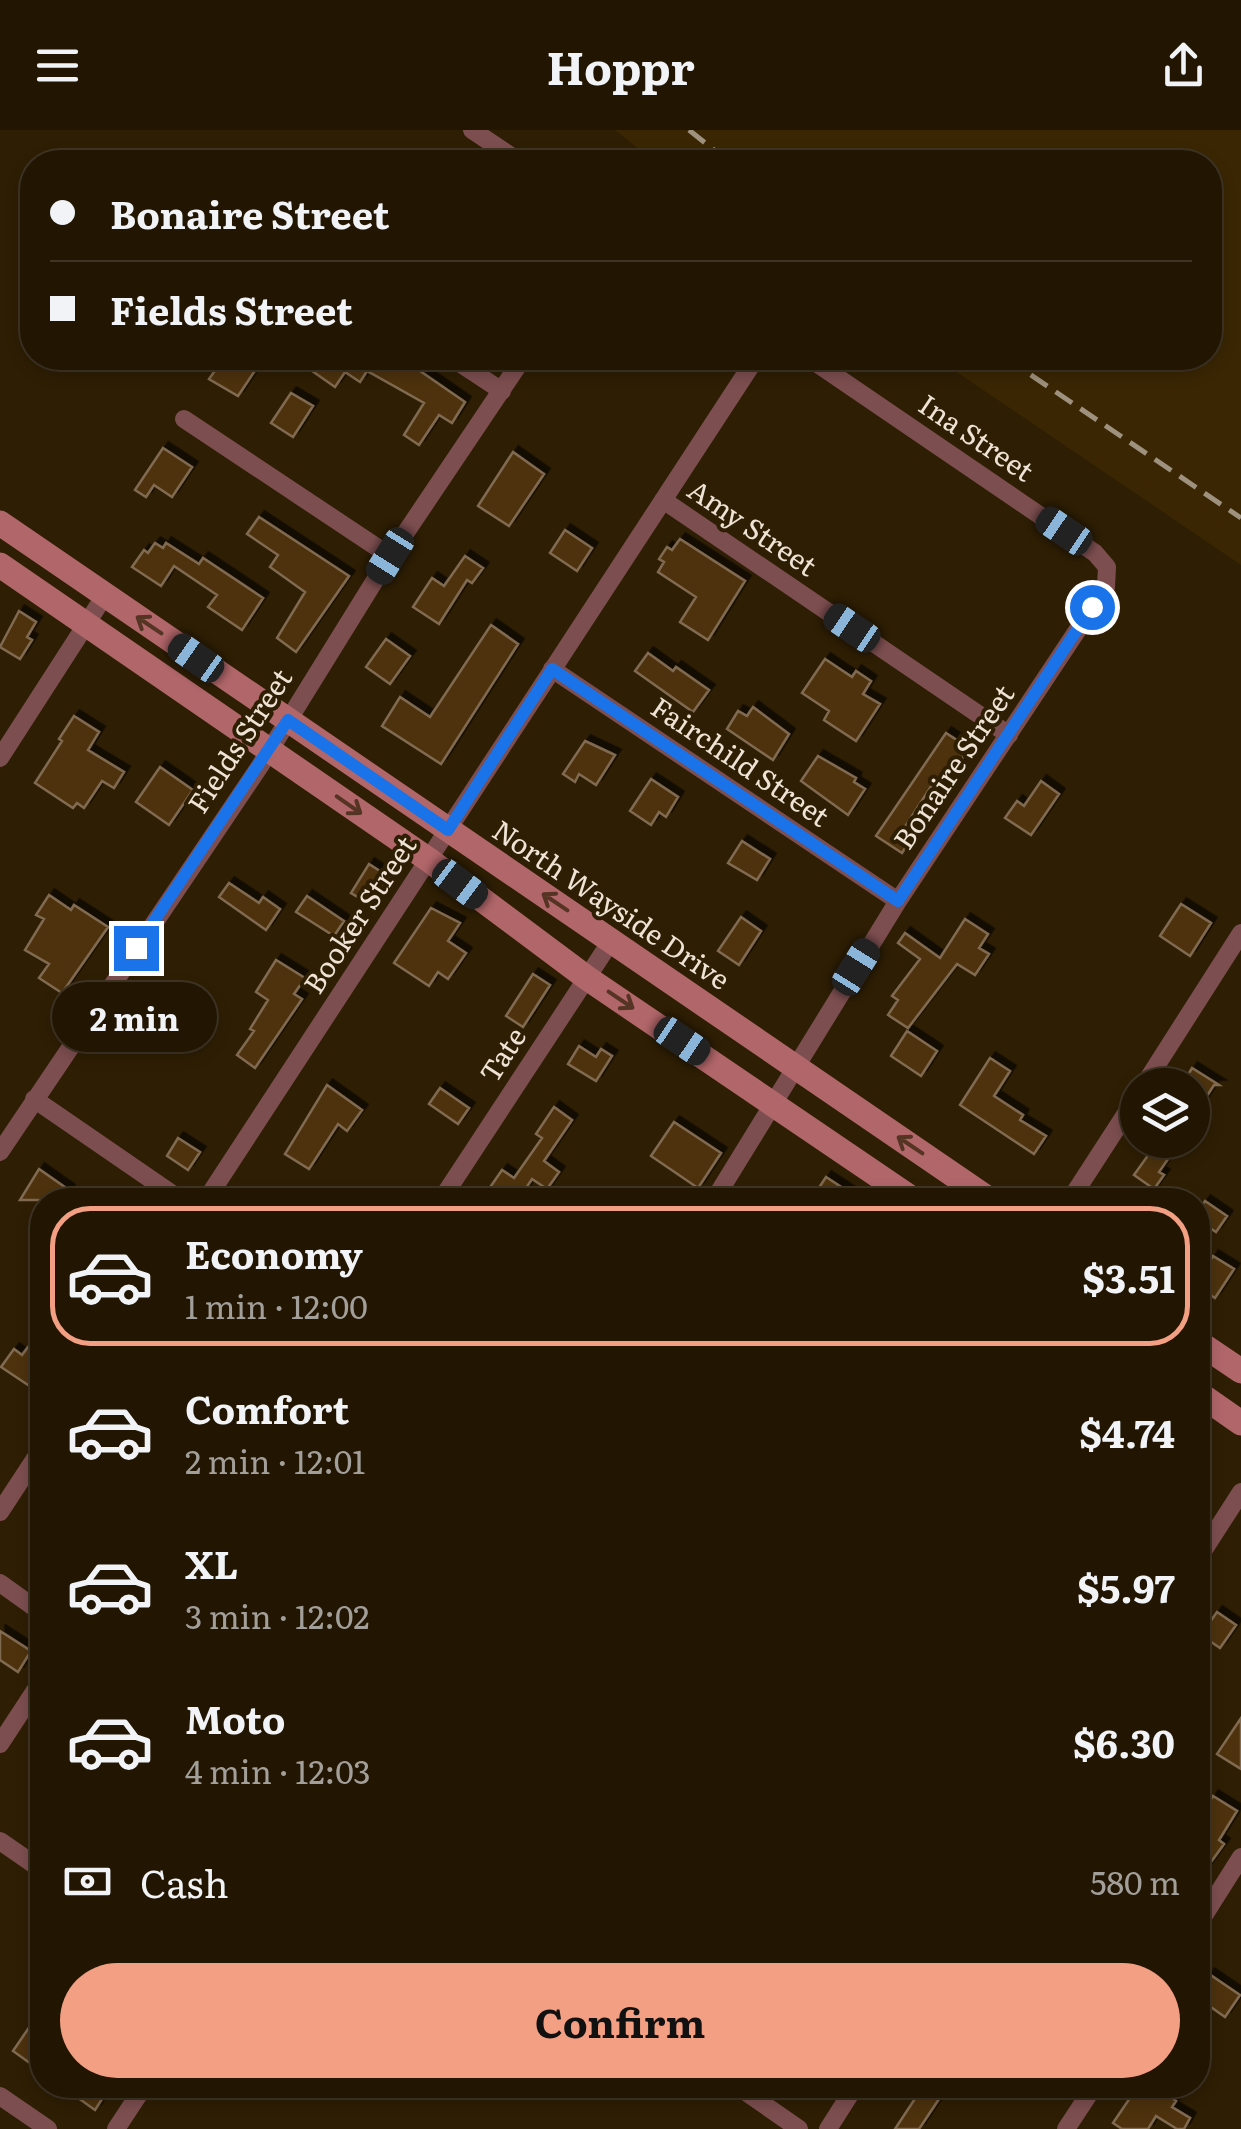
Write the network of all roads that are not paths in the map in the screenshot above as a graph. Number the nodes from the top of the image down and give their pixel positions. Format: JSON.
{"nodes":[{"id":1,"x":472,"y":130,"type":"edge"},
{"id":2,"x":502,"y":150,"type":"edge"},
{"id":3,"x":470,"y":370,"type":"edge"},
{"id":4,"x":515,"y":370,"type":"edge"},
{"id":5,"x":748,"y":370,"type":"edge"},
{"id":6,"x":827,"y":370,"type":"edge"},
{"id":7,"x":502,"y":391,"type":"junction"},
{"id":8,"x":184,"y":418,"type":"dead end"},
{"id":9,"x":663,"y":500,"type":"junction"},
{"id":10,"x":0,"y":523,"type":"edge"},
{"id":11,"x":390,"y":556,"type":"junction"},
{"id":12,"x":0,"y":564,"type":"edge"},
{"id":13,"x":1108,"y":568,"type":"joint"},
{"id":14,"x":105,"y":595,"type":"junction"},
{"id":15,"x":87,"y":624,"type":"junction"},
{"id":16,"x":552,"y":669,"type":"junction"},
{"id":17,"x":288,"y":720,"type":"junction"},
{"id":18,"x":1009,"y":735,"type":"junction"},
{"id":19,"x":270,"y":750,"type":"junction"},
{"id":20,"x":0,"y":758,"type":"edge"},
{"id":21,"x":448,"y":830,"type":"junction"},
{"id":22,"x":429,"y":860,"type":"junction"},
{"id":23,"x":898,"y":901,"type":"junction"},
{"id":24,"x":1241,"y":933,"type":"edge"},
{"id":25,"x":611,"y":941,"type":"junction"},
{"id":26,"x":588,"y":978,"type":"junction"},
{"id":27,"x":794,"y":1066,"type":"junction"},
{"id":28,"x":1155,"y":1068,"type":"edge"},
{"id":29,"x":34,"y":1099,"type":"junction"},
{"id":30,"x":776,"y":1104,"type":"junction"},
{"id":31,"x":1120,"y":1123,"type":"edge"},
{"id":32,"x":0,"y":1152,"type":"edge"},
{"id":33,"x":164,"y":1188,"type":"edge"},
{"id":34,"x":214,"y":1188,"type":"edge"},
{"id":35,"x":450,"y":1188,"type":"edge"},
{"id":36,"x":722,"y":1188,"type":"edge"},
{"id":37,"x":897,"y":1188,"type":"edge"},
{"id":38,"x":972,"y":1188,"type":"edge"},
{"id":39,"x":1078,"y":1188,"type":"edge"},
{"id":40,"x":1210,"y":1350,"type":"edge"},
{"id":41,"x":1241,"y":1372,"type":"edge"},
{"id":42,"x":1210,"y":1402,"type":"edge"},
{"id":43,"x":1241,"y":1423,"type":"edge"},
{"id":44,"x":30,"y":1466,"type":"edge"},
{"id":45,"x":1241,"y":1492,"type":"edge"},
{"id":46,"x":0,"y":1512,"type":"edge"},
{"id":47,"x":1210,"y":1540,"type":"edge"},
{"id":48,"x":0,"y":1583,"type":"edge"},
{"id":49,"x":30,"y":1604,"type":"edge"},
{"id":50,"x":30,"y":1698,"type":"edge"},
{"id":51,"x":0,"y":1744,"type":"edge"},
{"id":52,"x":0,"y":1841,"type":"edge"},
{"id":53,"x":1241,"y":1857,"type":"edge"},
{"id":54,"x":30,"y":1862,"type":"edge"},
{"id":55,"x":1210,"y":1906,"type":"edge"},
{"id":56,"x":0,"y":2096,"type":"edge"},
{"id":57,"x":136,"y":2098,"type":"edge"},
{"id":58,"x":755,"y":2098,"type":"edge"},
{"id":59,"x":848,"y":2098,"type":"edge"},
{"id":60,"x":1086,"y":2098,"type":"edge"},
{"id":61,"x":48,"y":2129,"type":"edge"},
{"id":62,"x":116,"y":2129,"type":"edge"},
{"id":63,"x":799,"y":2129,"type":"edge"},
{"id":64,"x":828,"y":2129,"type":"edge"},
{"id":65,"x":1066,"y":2129,"type":"edge"}],
"edges":[{"from":1,"to":2,"type":"street"},
{"from":3,"to":7,"type":"street"},
{"from":4,"to":7,"type":"street","name":"Fields Street"},
{"from":5,"to":9,"type":"street","name":"Booker Street"},
{"from":6,"to":13,"type":"street","name":"Ina Street"},
{"from":7,"to":11,"type":"street","name":"Fields Street"},
{"from":8,"to":11,"type":"street"},
{"from":9,"to":16,"type":"street","name":"Booker Street"},
{"from":9,"to":18,"type":"street","name":"Amy Street"},
{"from":10,"to":14,"type":"main road","name":"North Wayside Drive"},
{"from":11,"to":17,"type":"street","name":"Fields Street"},
{"from":12,"to":15,"type":"main road"},
{"from":13,"to":18,"type":"street","name":"Bonaire Street"},
{"from":14,"to":15,"type":"street"},
{"from":17,"to":14,"type":"main road","name":"North Wayside Drive","one_way":true},
{"from":15,"to":19,"type":"main road"},
{"from":15,"to":20,"type":"street"},
{"from":16,"to":21,"type":"street","name":"Booker Street"},
{"from":16,"to":23,"type":"street","name":"Fairchild Street"},
{"from":17,"to":19,"type":"street","name":"Fields Street"},
{"from":17,"to":21,"type":"main road","name":"North Wayside Drive"},
{"from":18,"to":23,"type":"street","name":"Bonaire Street"},
{"from":19,"to":22,"type":"main road","one_way":true},
{"from":19,"to":29,"type":"street","name":"Fields Street"},
{"from":21,"to":22,"type":"street","name":"Booker Street"},
{"from":25,"to":21,"type":"main road","name":"North Wayside Drive","one_way":true},
{"from":22,"to":26,"type":"main road"},
{"from":22,"to":34,"type":"street","name":"Booker Street"},
{"from":23,"to":27,"type":"street","name":"Bonaire Street"},
{"from":24,"to":28,"type":"street"},
{"from":25,"to":26,"type":"street","name":"Tate"},
{"from":25,"to":27,"type":"main road","name":"North Wayside Drive"},
{"from":26,"to":30,"type":"main road","one_way":true},
{"from":26,"to":35,"type":"street","name":"Tate"},
{"from":27,"to":30,"type":"street","name":"Bonaire Street"},
{"from":38,"to":27,"type":"main road","name":"North Wayside Drive","one_way":true},
{"from":29,"to":32,"type":"street","name":"Fields Street"},
{"from":29,"to":33,"type":"street"},
{"from":30,"to":36,"type":"street","name":"Bonaire Street"},
{"from":30,"to":37,"type":"main road"},
{"from":31,"to":39,"type":"street"},
{"from":40,"to":41,"type":"main road"},
{"from":42,"to":43,"type":"main road"},
{"from":44,"to":46,"type":"street"},
{"from":45,"to":47,"type":"street"},
{"from":48,"to":49,"type":"street"},
{"from":50,"to":51,"type":"street"},
{"from":52,"to":54,"type":"street"},
{"from":53,"to":55,"type":"street"},
{"from":56,"to":61,"type":"street"},
{"from":57,"to":62,"type":"street"},
{"from":58,"to":63,"type":"street"},
{"from":59,"to":64,"type":"street"},
{"from":60,"to":65,"type":"street"}]}
